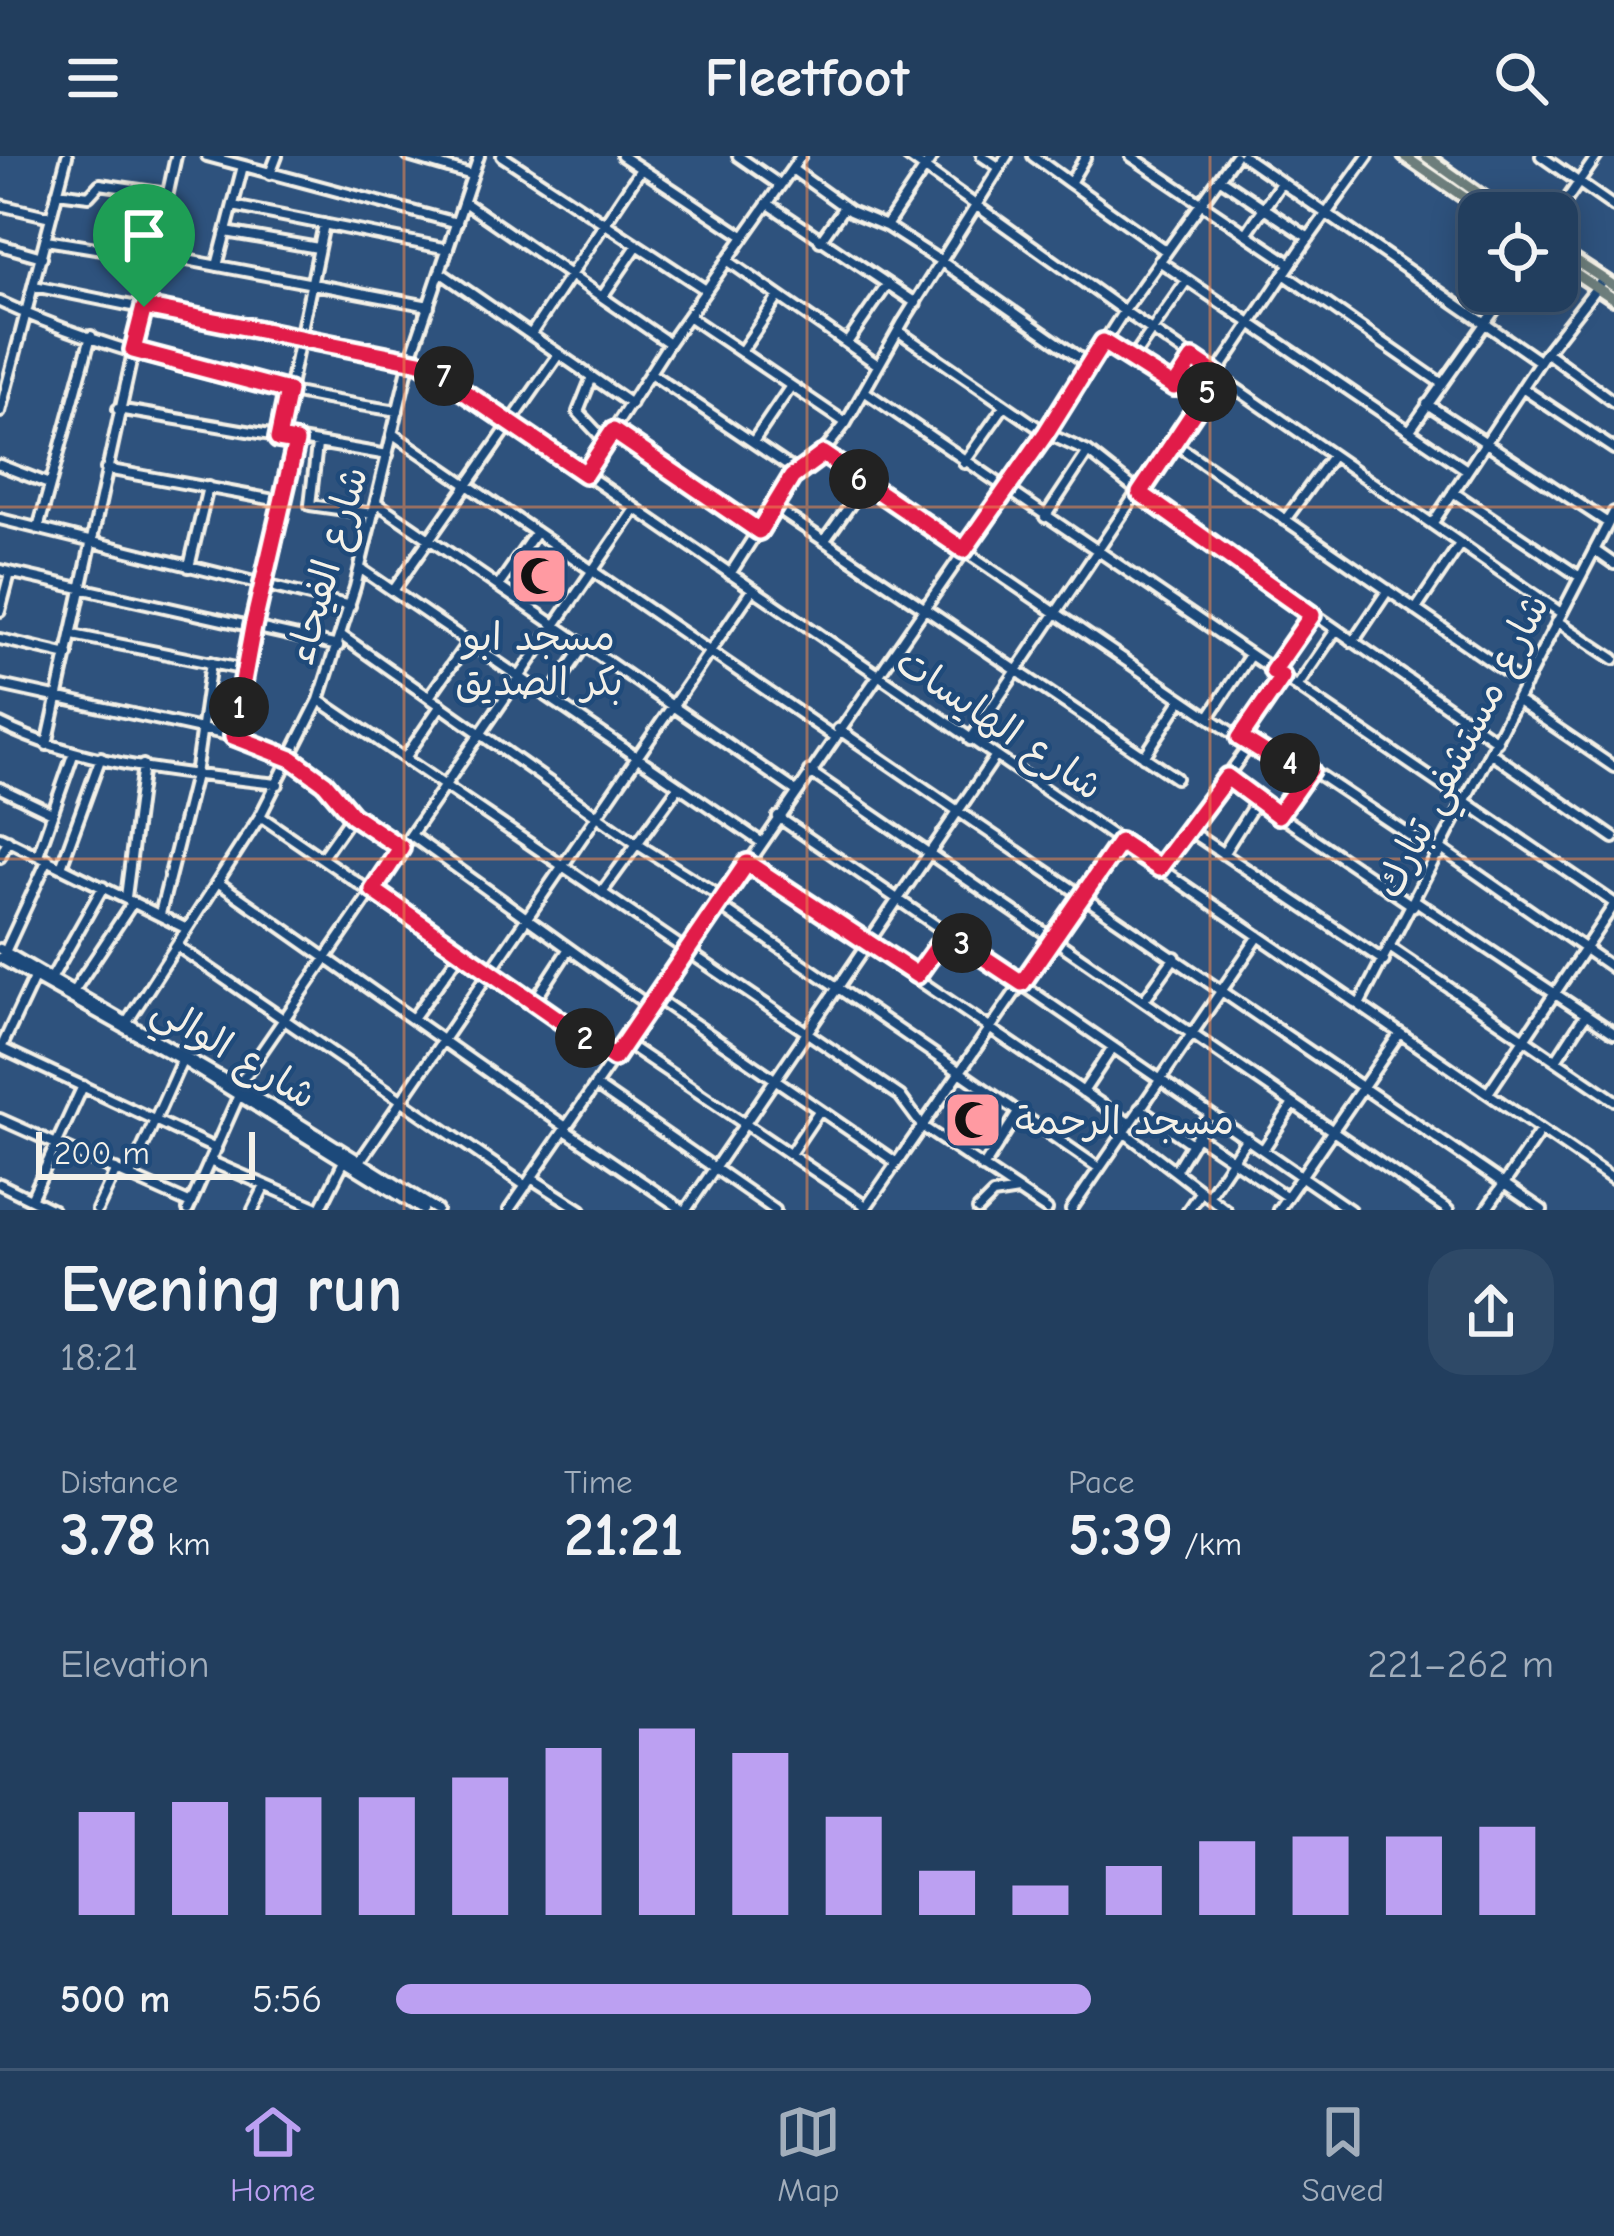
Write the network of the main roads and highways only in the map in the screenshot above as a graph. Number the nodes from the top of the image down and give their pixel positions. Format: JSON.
{"nodes":[{"id":1,"x":1404,"y":156,"type":"edge"},
{"id":2,"x":1429,"y":157,"type":"edge"},
{"id":3,"x":1477,"y":192,"type":"edge"},
{"id":4,"x":1458,"y":193,"type":"edge"},
{"id":5,"x":1578,"y":266,"type":"edge"},
{"id":6,"x":1578,"y":272,"type":"edge"},
{"id":7,"x":1600,"y":284,"type":"junction"},
{"id":8,"x":1614,"y":286,"type":"edge"},
{"id":9,"x":1614,"y":299,"type":"edge"}],
"edges":[{"from":1,"to":4,"type":"main road"},
{"from":2,"to":3,"type":"main road"},
{"from":5,"to":7,"type":"main road"},
{"from":6,"to":7,"type":"main road"},
{"from":7,"to":8,"type":"main road"},
{"from":7,"to":9,"type":"main road"}]}
